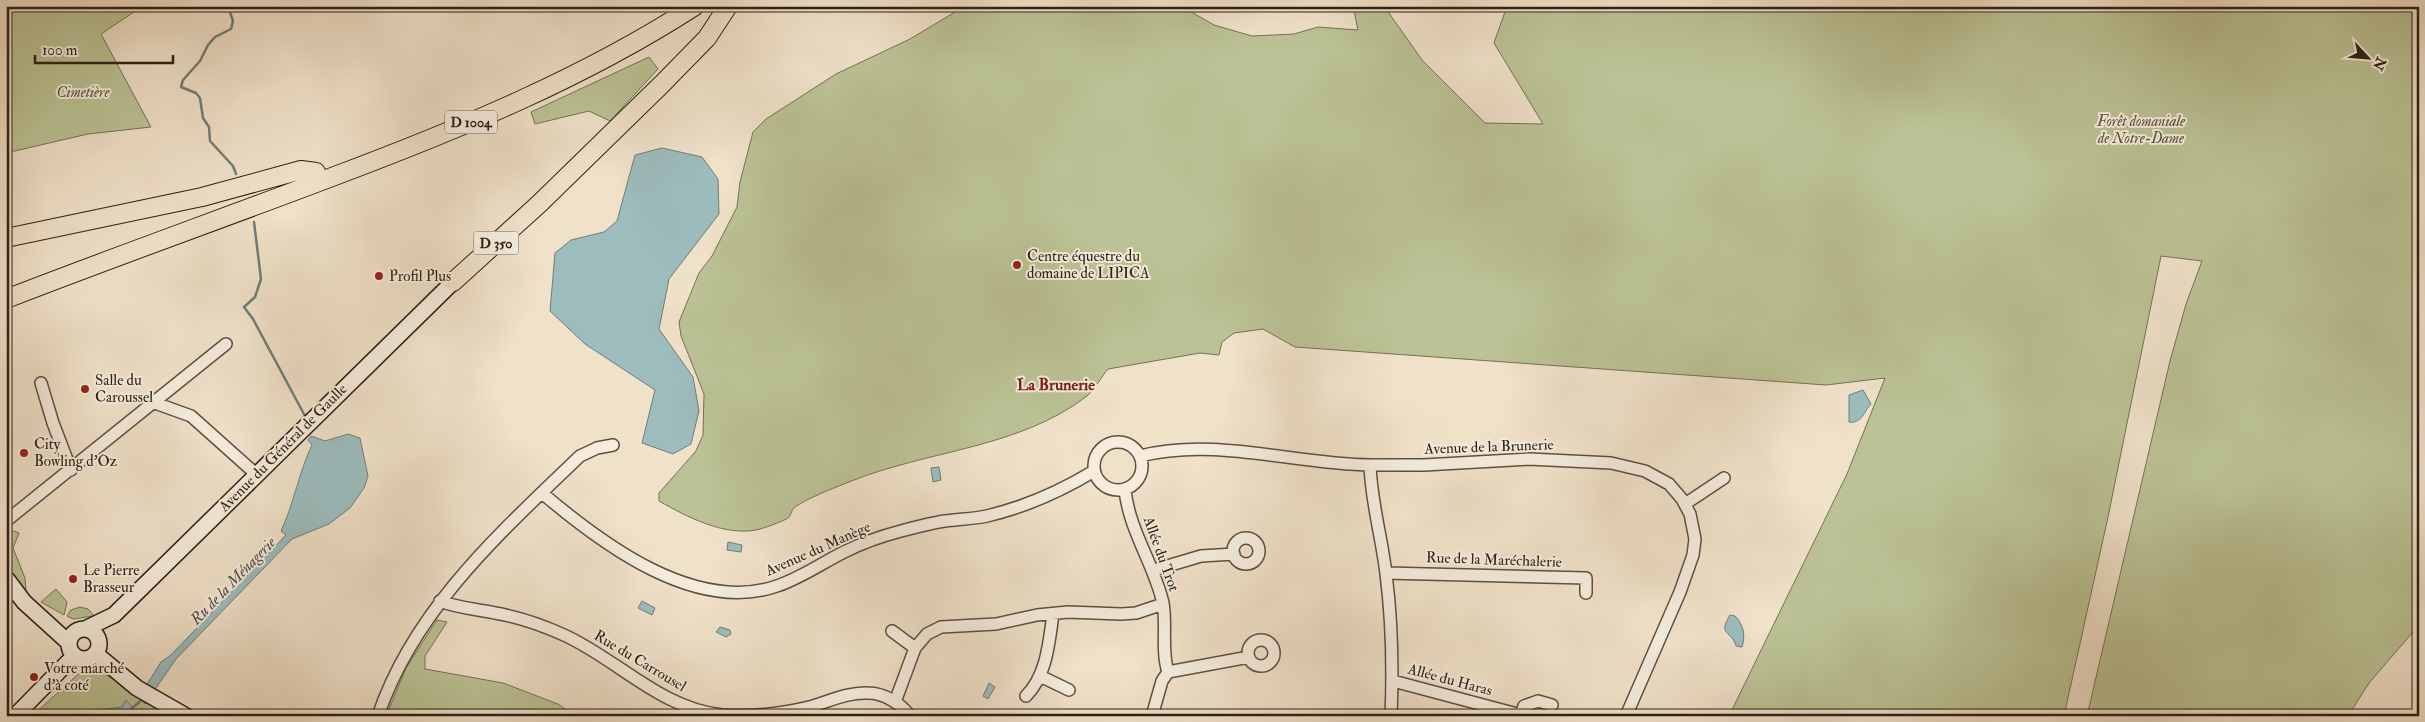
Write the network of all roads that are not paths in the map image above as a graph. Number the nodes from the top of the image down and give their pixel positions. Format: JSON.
{"nodes":[{"id":1,"x":674,"y":6,"type":"edge"},
{"id":2,"x":695,"y":6,"type":"edge"},
{"id":3,"x":728,"y":6,"type":"edge"},
{"id":4,"x":316,"y":172,"type":"junction"},
{"id":5,"x":6,"y":238,"type":"edge"},
{"id":6,"x":453,"y":282,"type":"joint"},
{"id":7,"x":6,"y":289,"type":"edge"},
{"id":8,"x":6,"y":299,"type":"edge"},
{"id":9,"x":226,"y":344,"type":"dead end"},
{"id":10,"x":41,"y":384,"type":"dead end"},
{"id":11,"x":155,"y":403,"type":"junction"},
{"id":12,"x":613,"y":445,"type":"dead end"},
{"id":13,"x":1140,"y":456,"type":"junction"},
{"id":14,"x":1370,"y":465,"type":"junction"},
{"id":15,"x":71,"y":470,"type":"junction"},
{"id":16,"x":1094,"y":471,"type":"junction"},
{"id":17,"x":256,"y":476,"type":"junction"},
{"id":18,"x":1724,"y":478,"type":"dead end"},
{"id":19,"x":1125,"y":490,"type":"junction"},
{"id":20,"x":542,"y":493,"type":"junction"},
{"id":21,"x":1685,"y":504,"type":"junction"},
{"id":22,"x":6,"y":521,"type":"edge"},
{"id":23,"x":1234,"y":554,"type":"dead end"},
{"id":24,"x":1154,"y":570,"type":"junction"},
{"id":25,"x":1386,"y":573,"type":"junction"},
{"id":26,"x":7,"y":582,"type":"edge"},
{"id":27,"x":1586,"y":593,"type":"dead end"},
{"id":28,"x":440,"y":601,"type":"junction"},
{"id":29,"x":1163,"y":604,"type":"junction"},
{"id":30,"x":1053,"y":614,"type":"junction"},
{"id":31,"x":114,"y":615,"type":"junction"},
{"id":32,"x":48,"y":622,"type":"junction"},
{"id":33,"x":82,"y":629,"type":"junction"},
{"id":34,"x":892,"y":631,"type":"dead end"},
{"id":35,"x":97,"y":648,"type":"junction"},
{"id":36,"x":915,"y":648,"type":"junction"},
{"id":37,"x":71,"y":649,"type":"junction"},
{"id":38,"x":1249,"y":657,"type":"dead end"},
{"id":39,"x":1168,"y":672,"type":"junction"},
{"id":40,"x":1040,"y":676,"type":"junction"},
{"id":41,"x":1393,"y":681,"type":"junction"},
{"id":42,"x":1069,"y":690,"type":"dead end"},
{"id":43,"x":1026,"y":696,"type":"dead end"},
{"id":44,"x":895,"y":702,"type":"junction"},
{"id":45,"x":1552,"y":705,"type":"dead end"},
{"id":46,"x":15,"y":716,"type":"edge"},
{"id":47,"x":186,"y":716,"type":"edge"},
{"id":48,"x":378,"y":716,"type":"edge"},
{"id":49,"x":910,"y":716,"type":"edge"},
{"id":50,"x":1152,"y":716,"type":"edge"},
{"id":51,"x":1391,"y":716,"type":"edge"},
{"id":52,"x":1626,"y":716,"type":"edge"}],
"edges":[{"from":1,"to":4,"type":"highway","number":"D 1004"},
{"from":2,"to":8,"type":"highway","number":"D 1004"},
{"from":3,"to":6,"type":"highway","number":"D 350"},
{"from":4,"to":5,"type":"highway"},
{"from":4,"to":7,"type":"highway","number":"D 1004"},
{"from":6,"to":17,"type":"main road","name":"Avenue du Général de Gaulle","number":"D 350"},
{"from":9,"to":11,"type":"street"},
{"from":10,"to":15,"type":"street"},
{"from":11,"to":15,"type":"street"},
{"from":11,"to":17,"type":"street"},
{"from":12,"to":20,"type":"street"},
{"from":13,"to":14,"type":"street","name":"Avenue de la Brunerie"},
{"from":13,"to":16,"type":"street"},
{"from":13,"to":19,"type":"street"},
{"from":14,"to":21,"type":"street","name":"Avenue de la Brunerie"},
{"from":14,"to":25,"type":"street"},
{"from":15,"to":22,"type":"street"},
{"from":16,"to":19,"type":"street"},
{"from":16,"to":20,"type":"street","name":"Avenue du Manège"},
{"from":17,"to":31,"type":"main road","name":"Avenue du Général de Gaulle","number":"D 350"},
{"from":18,"to":21,"type":"street"},
{"from":19,"to":24,"type":"street","name":"Allée du Trot"},
{"from":20,"to":28,"type":"street"},
{"from":21,"to":52,"type":"street","name":"Avenue de la Brunerie"},
{"from":23,"to":24,"type":"street"},
{"from":24,"to":29,"type":"street","name":"Allée du Trot"},
{"from":25,"to":27,"type":"street","name":"Rue de la Maréchalerie"},
{"from":25,"to":41,"type":"street"},
{"from":26,"to":32,"type":"main road"},
{"from":28,"to":44,"type":"street","name":"Rue du Carrousel"},
{"from":28,"to":48,"type":"street"},
{"from":29,"to":30,"type":"street"},
{"from":29,"to":39,"type":"street","name":"Allée du Trot"},
{"from":30,"to":36,"type":"street"},
{"from":30,"to":40,"type":"street"},
{"from":31,"to":33,"type":"main road","name":"Avenue du Général de Gaulle","number":"D 350"},
{"from":31,"to":35,"type":"main road","name":"Avenue du Général de Gaulle","number":"D 350"},
{"from":32,"to":33,"type":"main road"},
{"from":32,"to":37,"type":"main road"},
{"from":33,"to":35,"type":"main road"},
{"from":33,"to":37,"type":"main road"},
{"from":34,"to":36,"type":"street"},
{"from":35,"to":37,"type":"main road"},
{"from":35,"to":47,"type":"main road"},
{"from":36,"to":44,"type":"street"},
{"from":37,"to":46,"type":"main road"},
{"from":38,"to":39,"type":"street"},
{"from":39,"to":50,"type":"street","name":"Allée du Trot"},
{"from":40,"to":42,"type":"street"},
{"from":40,"to":43,"type":"street"},
{"from":41,"to":45,"type":"street","name":"Allée du Haras"},
{"from":41,"to":51,"type":"street"},
{"from":44,"to":49,"type":"street","name":"Rue du Carrousel"}]}
